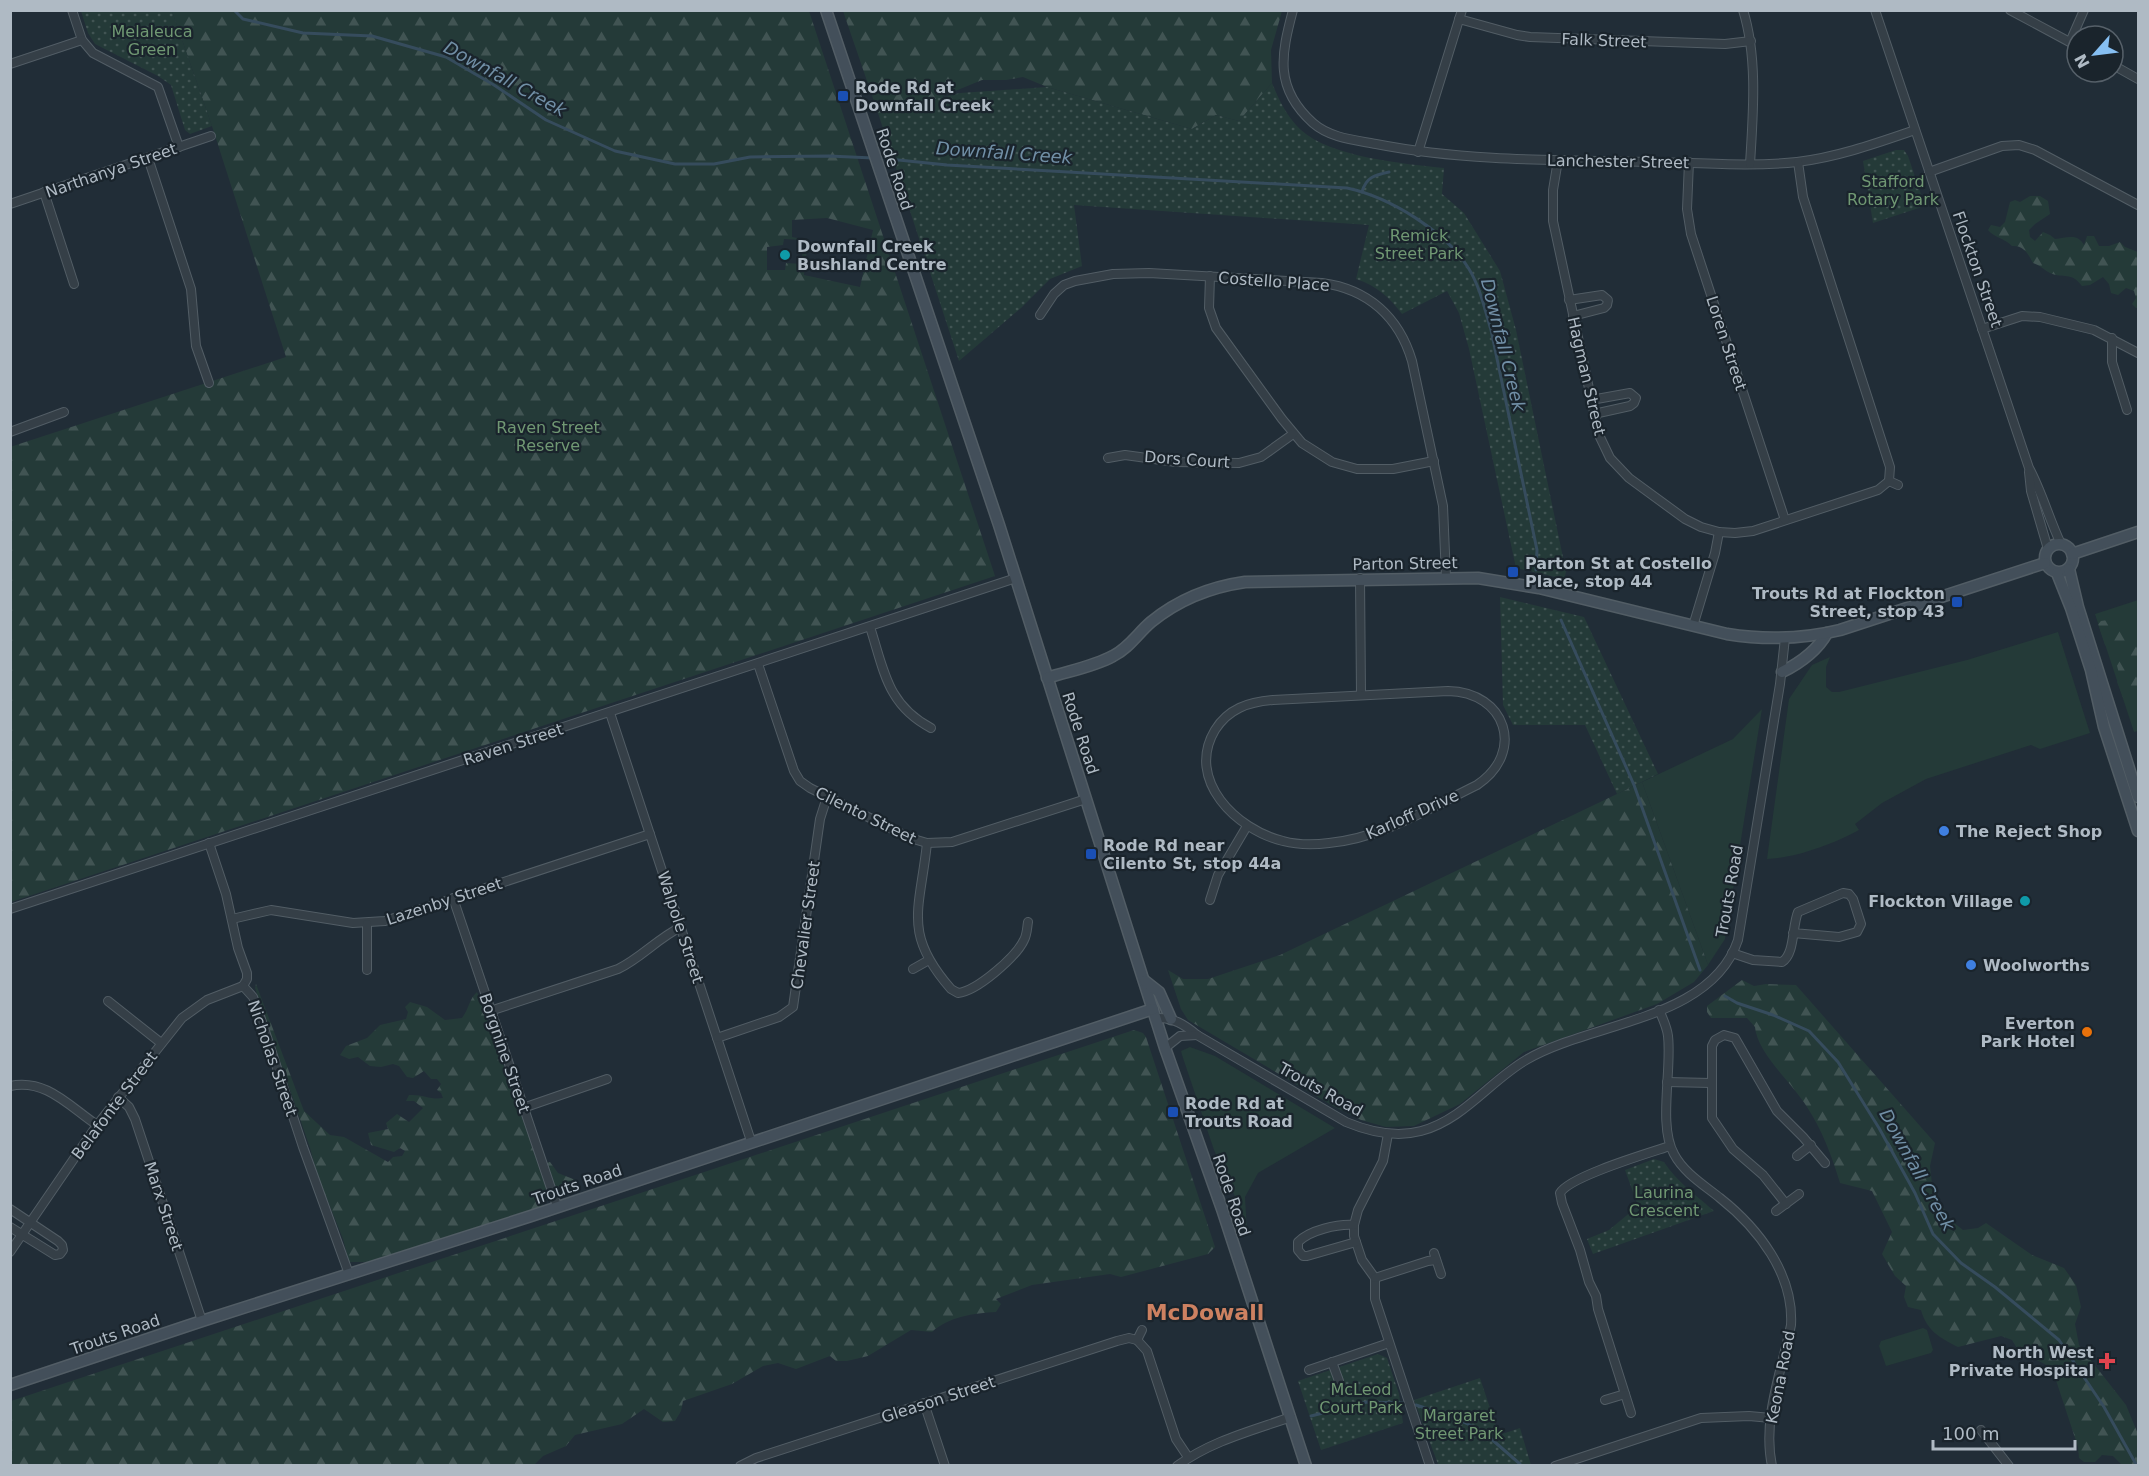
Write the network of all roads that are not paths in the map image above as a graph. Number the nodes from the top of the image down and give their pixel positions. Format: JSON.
{"nodes":[{"id":1,"x":72,"y":10,"type":"edge"},
{"id":2,"x":826,"y":10,"type":"edge"},
{"id":3,"x":1293,"y":10,"type":"edge"},
{"id":4,"x":1743,"y":10,"type":"edge"},
{"id":5,"x":1875,"y":10,"type":"edge"},
{"id":6,"x":2010,"y":10,"type":"edge"},
{"id":7,"x":1461,"y":15,"type":"edge"},
{"id":8,"x":82,"y":40,"type":"junction"},
{"id":9,"x":2065,"y":40,"type":"edge"},
{"id":10,"x":1751,"y":41,"type":"junction"},
{"id":11,"x":10,"y":64,"type":"edge"},
{"id":12,"x":2125,"y":71,"type":"edge"},
{"id":13,"x":2139,"y":79,"type":"edge"},
{"id":14,"x":1915,"y":130,"type":"junction"},
{"id":15,"x":211,"y":136,"type":"dead end"},
{"id":16,"x":179,"y":147,"type":"junction"},
{"id":17,"x":1418,"y":152,"type":"junction"},
{"id":18,"x":148,"y":158,"type":"junction"},
{"id":19,"x":1558,"y":160,"type":"junction"},
{"id":20,"x":1689,"y":162,"type":"junction"},
{"id":21,"x":1798,"y":162,"type":"junction"},
{"id":22,"x":1750,"y":164,"type":"junction"},
{"id":23,"x":1929,"y":172,"type":"junction"},
{"id":24,"x":44,"y":192,"type":"junction"},
{"id":25,"x":10,"y":204,"type":"edge"},
{"id":26,"x":2139,"y":206,"type":"edge"},
{"id":27,"x":1210,"y":276,"type":"junction"},
{"id":28,"x":74,"y":284,"type":"dead end"},
{"id":29,"x":1569,"y":300,"type":"junction"},
{"id":30,"x":1040,"y":315,"type":"dead end"},
{"id":31,"x":1573,"y":316,"type":"junction"},
{"id":32,"x":1982,"y":329,"type":"junction"},
{"id":33,"x":2112,"y":338,"type":"junction"},
{"id":34,"x":2139,"y":352,"type":"edge"},
{"id":35,"x":209,"y":383,"type":"dead end"},
{"id":36,"x":1591,"y":400,"type":"junction"},
{"id":37,"x":2127,"y":410,"type":"dead end"},
{"id":38,"x":64,"y":412,"type":"dead end"},
{"id":39,"x":1594,"y":414,"type":"junction"},
{"id":40,"x":10,"y":432,"type":"edge"},
{"id":41,"x":1293,"y":434,"type":"junction"},
{"id":42,"x":1108,"y":458,"type":"dead end"},
{"id":43,"x":1434,"y":461,"type":"junction"},
{"id":44,"x":2029,"y":468,"type":"junction"},
{"id":45,"x":1889,"y":481,"type":"junction"},
{"id":46,"x":1898,"y":485,"type":"dead end"},
{"id":47,"x":1785,"y":520,"type":"junction"},
{"id":48,"x":1719,"y":532,"type":"junction"},
{"id":49,"x":2139,"y":532,"type":"edge"},
{"id":50,"x":2061,"y":544,"type":"junction"},
{"id":51,"x":2048,"y":549,"type":"junction"},
{"id":52,"x":2072,"y":554,"type":"junction"},
{"id":53,"x":2045,"y":563,"type":"junction"},
{"id":54,"x":2069,"y":568,"type":"junction"},
{"id":55,"x":2057,"y":573,"type":"junction"},
{"id":56,"x":1446,"y":577,"type":"junction"},
{"id":57,"x":1016,"y":578,"type":"junction"},
{"id":58,"x":1360,"y":578,"type":"junction"},
{"id":59,"x":1693,"y":626,"type":"junction"},
{"id":60,"x":870,"y":627,"type":"junction"},
{"id":61,"x":1827,"y":633,"type":"junction"},
{"id":62,"x":1785,"y":638,"type":"junction"},
{"id":63,"x":758,"y":664,"type":"junction"},
{"id":64,"x":1782,"y":672,"type":"junction"},
{"id":65,"x":1047,"y":678,"type":"junction"},
{"id":66,"x":1361,"y":695,"type":"junction"},
{"id":67,"x":610,"y":713,"type":"junction"},
{"id":68,"x":931,"y":728,"type":"dead end"},
{"id":69,"x":2135,"y":793,"type":"edge"},
{"id":70,"x":827,"y":797,"type":"junction"},
{"id":71,"x":1086,"y":798,"type":"junction"},
{"id":72,"x":1247,"y":826,"type":"junction"},
{"id":73,"x":2139,"y":831,"type":"edge"},
{"id":74,"x":650,"y":834,"type":"junction"},
{"id":75,"x":209,"y":843,"type":"junction"},
{"id":76,"x":927,"y":843,"type":"junction"},
{"id":77,"x":453,"y":898,"type":"junction"},
{"id":78,"x":1210,"y":900,"type":"dead end"},
{"id":79,"x":10,"y":909,"type":"edge"},
{"id":80,"x":232,"y":919,"type":"junction"},
{"id":81,"x":1028,"y":922,"type":"dead end"},
{"id":82,"x":367,"y":924,"type":"junction"},
{"id":83,"x":681,"y":927,"type":"junction"},
{"id":84,"x":1793,"y":933,"type":"junction"},
{"id":85,"x":1732,"y":953,"type":"junction"},
{"id":86,"x":930,"y":960,"type":"junction"},
{"id":87,"x":913,"y":969,"type":"dead end"},
{"id":88,"x":366,"y":970,"type":"dead end"},
{"id":89,"x":1144,"y":981,"type":"junction"},
{"id":90,"x":243,"y":986,"type":"junction"},
{"id":91,"x":108,"y":1001,"type":"dead end"},
{"id":92,"x":1659,"y":1010,"type":"junction"},
{"id":93,"x":490,"y":1011,"type":"junction"},
{"id":94,"x":1154,"y":1013,"type":"junction"},
{"id":95,"x":1171,"y":1019,"type":"junction"},
{"id":96,"x":1197,"y":1035,"type":"junction"},
{"id":97,"x":717,"y":1038,"type":"junction"},
{"id":98,"x":161,"y":1043,"type":"junction"},
{"id":99,"x":1165,"y":1048,"type":"junction"},
{"id":100,"x":607,"y":1079,"type":"dead end"},
{"id":101,"x":1667,"y":1082,"type":"junction"},
{"id":102,"x":1711,"y":1083,"type":"junction"},
{"id":103,"x":10,"y":1086,"type":"edge"},
{"id":104,"x":118,"y":1097,"type":"junction"},
{"id":105,"x":523,"y":1108,"type":"junction"},
{"id":106,"x":97,"y":1125,"type":"junction"},
{"id":107,"x":1388,"y":1134,"type":"junction"},
{"id":108,"x":751,"y":1141,"type":"junction"},
{"id":109,"x":1810,"y":1145,"type":"junction"},
{"id":110,"x":1670,"y":1146,"type":"junction"},
{"id":111,"x":1797,"y":1156,"type":"dead end"},
{"id":112,"x":1826,"y":1163,"type":"dead end"},
{"id":113,"x":1798,"y":1194,"type":"dead end"},
{"id":114,"x":1786,"y":1204,"type":"junction"},
{"id":115,"x":557,"y":1206,"type":"junction"},
{"id":116,"x":10,"y":1209,"type":"edge"},
{"id":117,"x":1776,"y":1211,"type":"dead end"},
{"id":118,"x":31,"y":1222,"type":"junction"},
{"id":119,"x":1354,"y":1225,"type":"junction"},
{"id":120,"x":10,"y":1227,"type":"edge"},
{"id":121,"x":22,"y":1235,"type":"junction"},
{"id":122,"x":1356,"y":1242,"type":"junction"},
{"id":123,"x":10,"y":1252,"type":"edge"},
{"id":124,"x":349,"y":1274,"type":"junction"},
{"id":125,"x":1441,"y":1274,"type":"dead end"},
{"id":126,"x":1375,"y":1278,"type":"junction"},
{"id":127,"x":202,"y":1321,"type":"junction"},
{"id":128,"x":1143,"y":1330,"type":"dead end"},
{"id":129,"x":1137,"y":1340,"type":"junction"},
{"id":130,"x":1389,"y":1343,"type":"junction"},
{"id":131,"x":1332,"y":1362,"type":"junction"},
{"id":132,"x":1309,"y":1370,"type":"dead end"},
{"id":133,"x":1339,"y":1382,"type":"dead end"},
{"id":134,"x":10,"y":1385,"type":"edge"},
{"id":135,"x":1625,"y":1394,"type":"junction"},
{"id":136,"x":1605,"y":1400,"type":"dead end"},
{"id":137,"x":924,"y":1403,"type":"junction"},
{"id":138,"x":1631,"y":1413,"type":"dead end"},
{"id":139,"x":1290,"y":1417,"type":"junction"},
{"id":140,"x":1771,"y":1418,"type":"junction"},
{"id":141,"x":1981,"y":1430,"type":"dead end"},
{"id":142,"x":1188,"y":1457,"type":"junction"},
{"id":143,"x":740,"y":1466,"type":"edge"},
{"id":144,"x":945,"y":1466,"type":"edge"},
{"id":145,"x":1176,"y":1466,"type":"edge"},
{"id":146,"x":1306,"y":1466,"type":"edge"},
{"id":147,"x":1430,"y":1466,"type":"edge"},
{"id":148,"x":1555,"y":1466,"type":"edge"},
{"id":149,"x":1772,"y":1466,"type":"edge"},
{"id":150,"x":2009,"y":1466,"type":"edge"}],
"edges":[{"from":1,"to":8,"type":"street"},
{"from":2,"to":57,"type":"street","name":"Rode Road"},
{"from":3,"to":17,"type":"street","name":"Lanchester Street"},
{"from":4,"to":10,"type":"street"},
{"from":5,"to":14,"type":"street","name":"Flockton Street"},
{"from":6,"to":9,"type":"street"},
{"from":7,"to":10,"type":"street","name":"Falk Street"},
{"from":7,"to":17,"type":"street"},
{"from":8,"to":11,"type":"street"},
{"from":8,"to":16,"type":"street"},
{"from":10,"to":22,"type":"street"},
{"from":12,"to":13,"type":"street"},
{"from":14,"to":21,"type":"street","name":"Lanchester Street"},
{"from":14,"to":23,"type":"street","name":"Flockton Street"},
{"from":15,"to":16,"type":"street","name":"Narthanya Street"},
{"from":16,"to":18,"type":"street","name":"Narthanya Street"},
{"from":17,"to":19,"type":"street","name":"Lanchester Street"},
{"from":18,"to":24,"type":"street","name":"Narthanya Street"},
{"from":18,"to":35,"type":"street"},
{"from":19,"to":20,"type":"street","name":"Lanchester Street"},
{"from":19,"to":29,"type":"street","name":"Hagman Street"},
{"from":20,"to":22,"type":"street","name":"Lanchester Street"},
{"from":20,"to":47,"type":"street","name":"Loren Street"},
{"from":21,"to":22,"type":"street","name":"Lanchester Street"},
{"from":21,"to":45,"type":"street"},
{"from":23,"to":26,"type":"street"},
{"from":23,"to":32,"type":"street","name":"Flockton Street"},
{"from":24,"to":25,"type":"street","name":"Narthanya Street"},
{"from":24,"to":28,"type":"street"},
{"from":27,"to":30,"type":"street","name":"Costello Place"},
{"from":27,"to":41,"type":"street"},
{"from":27,"to":43,"type":"street","name":"Costello Place"},
{"from":29,"to":31,"type":"street","name":"Hagman Street"},
{"from":29,"to":31,"type":"street"},
{"from":31,"to":36,"type":"street","name":"Hagman Street"},
{"from":32,"to":33,"type":"street"},
{"from":32,"to":44,"type":"street","name":"Flockton Street"},
{"from":33,"to":34,"type":"street"},
{"from":33,"to":37,"type":"street"},
{"from":36,"to":39,"type":"street","name":"Hagman Street"},
{"from":36,"to":39,"type":"street"},
{"from":38,"to":40,"type":"street"},
{"from":39,"to":48,"type":"street","name":"Hagman Street"},
{"from":41,"to":42,"type":"street","name":"Dors Court"},
{"from":41,"to":43,"type":"street"},
{"from":43,"to":56,"type":"street","name":"Costello Place"},
{"from":44,"to":50,"type":"street","name":"Flockton Street"},
{"from":44,"to":51,"type":"street","name":"Flockton Street"},
{"from":45,"to":46,"type":"street"},
{"from":45,"to":47,"type":"street","name":"Hagman Street"},
{"from":47,"to":48,"type":"street","name":"Hagman Street"},
{"from":48,"to":59,"type":"street"},
{"from":49,"to":52,"type":"street"},
{"from":50,"to":51,"type":"street"},
{"from":50,"to":52,"type":"street"},
{"from":51,"to":53,"type":"street"},
{"from":52,"to":54,"type":"street"},
{"from":53,"to":55,"type":"street"},
{"from":53,"to":61,"type":"street"},
{"from":54,"to":55,"type":"street"},
{"from":54,"to":69,"type":"street"},
{"from":55,"to":69,"type":"street"},
{"from":56,"to":58,"type":"street","name":"Parton Street"},
{"from":56,"to":59,"type":"street","name":"Parton Street"},
{"from":57,"to":60,"type":"street","name":"Raven Street"},
{"from":57,"to":65,"type":"street","name":"Rode Road"},
{"from":58,"to":65,"type":"street","name":"Parton Street"},
{"from":58,"to":66,"type":"street"},
{"from":59,"to":62,"type":"street","name":"Parton Street"},
{"from":60,"to":63,"type":"street","name":"Raven Street"},
{"from":60,"to":68,"type":"street"},
{"from":61,"to":62,"type":"street"},
{"from":61,"to":64,"type":"street"},
{"from":62,"to":64,"type":"street","name":"Trouts Road"},
{"from":63,"to":67,"type":"street","name":"Raven Street"},
{"from":63,"to":70,"type":"street","name":"Cilento Street"},
{"from":64,"to":85,"type":"street","name":"Trouts Road"},
{"from":65,"to":71,"type":"street","name":"Rode Road"},
{"from":66,"to":72,"type":"street","name":"Karloff Drive"},
{"from":66,"to":72,"type":"street","name":"Karloff Drive"},
{"from":67,"to":74,"type":"street","name":"Walpole Street"},
{"from":67,"to":75,"type":"street","name":"Raven Street"},
{"from":69,"to":73,"type":"street"},
{"from":70,"to":76,"type":"street","name":"Cilento Street"},
{"from":70,"to":97,"type":"street","name":"Chevalier Street"},
{"from":71,"to":76,"type":"street","name":"Cilento Street"},
{"from":71,"to":89,"type":"street","name":"Rode Road"},
{"from":72,"to":78,"type":"street"},
{"from":74,"to":77,"type":"street","name":"Lazenby Street"},
{"from":74,"to":83,"type":"street","name":"Walpole Street"},
{"from":75,"to":79,"type":"street","name":"Raven Street"},
{"from":75,"to":80,"type":"street","name":"Nicholas Street"},
{"from":76,"to":86,"type":"street"},
{"from":77,"to":82,"type":"street","name":"Lazenby Street"},
{"from":77,"to":93,"type":"street","name":"Borgnine Street"},
{"from":80,"to":82,"type":"street","name":"Lazenby Street"},
{"from":80,"to":90,"type":"street","name":"Nicholas Street"},
{"from":81,"to":86,"type":"street"},
{"from":82,"to":88,"type":"street"},
{"from":83,"to":93,"type":"street"},
{"from":83,"to":97,"type":"street","name":"Walpole Street"},
{"from":84,"to":84,"type":"street"},
{"from":84,"to":85,"type":"street"},
{"from":85,"to":92,"type":"street","name":"Trouts Road"},
{"from":86,"to":87,"type":"street"},
{"from":89,"to":94,"type":"street","name":"Rode Road"},
{"from":89,"to":95,"type":"street"},
{"from":90,"to":98,"type":"street","name":"Belafonte Street"},
{"from":90,"to":124,"type":"street","name":"Nicholas Street"},
{"from":91,"to":98,"type":"street"},
{"from":92,"to":101,"type":"street","name":"Keona Road"},
{"from":92,"to":107,"type":"street","name":"Trouts Road"},
{"from":93,"to":105,"type":"street","name":"Borgnine Street"},
{"from":94,"to":95,"type":"street","name":"Trouts Road"},
{"from":94,"to":99,"type":"street","name":"Rode Road"},
{"from":94,"to":108,"type":"street","name":"Trouts Road"},
{"from":95,"to":96,"type":"street","name":"Trouts Road"},
{"from":96,"to":99,"type":"street"},
{"from":96,"to":107,"type":"street","name":"Trouts Road"},
{"from":97,"to":108,"type":"street","name":"Walpole Street"},
{"from":98,"to":104,"type":"street","name":"Belafonte Street"},
{"from":99,"to":139,"type":"street","name":"Rode Road"},
{"from":100,"to":105,"type":"street"},
{"from":101,"to":102,"type":"street"},
{"from":101,"to":110,"type":"street","name":"Keona Road"},
{"from":102,"to":109,"type":"street"},
{"from":102,"to":114,"type":"street"},
{"from":103,"to":106,"type":"street"},
{"from":104,"to":106,"type":"street","name":"Belafonte Street"},
{"from":104,"to":127,"type":"street","name":"Marx Street"},
{"from":105,"to":115,"type":"street","name":"Borgnine Street"},
{"from":106,"to":118,"type":"street","name":"Belafonte Street"},
{"from":107,"to":119,"type":"street"},
{"from":108,"to":115,"type":"street","name":"Trouts Road"},
{"from":109,"to":111,"type":"street"},
{"from":109,"to":112,"type":"street"},
{"from":110,"to":135,"type":"street"},
{"from":110,"to":140,"type":"street","name":"Keona Road"},
{"from":113,"to":114,"type":"street"},
{"from":114,"to":117,"type":"street"},
{"from":115,"to":124,"type":"street","name":"Trouts Road"},
{"from":116,"to":118,"type":"street"},
{"from":118,"to":121,"type":"street","name":"Belafonte Street"},
{"from":118,"to":121,"type":"street"},
{"from":119,"to":122,"type":"street"},
{"from":119,"to":122,"type":"street"},
{"from":120,"to":121,"type":"street"},
{"from":121,"to":123,"type":"street","name":"Belafonte Street"},
{"from":122,"to":126,"type":"street"},
{"from":124,"to":127,"type":"street","name":"Trouts Road"},
{"from":125,"to":126,"type":"street"},
{"from":126,"to":130,"type":"street"},
{"from":127,"to":134,"type":"street","name":"Trouts Road"},
{"from":128,"to":129,"type":"street"},
{"from":129,"to":137,"type":"street","name":"Gleason Street"},
{"from":129,"to":142,"type":"street"},
{"from":130,"to":131,"type":"street"},
{"from":130,"to":147,"type":"street"},
{"from":131,"to":132,"type":"street"},
{"from":131,"to":133,"type":"street"},
{"from":135,"to":136,"type":"street"},
{"from":135,"to":138,"type":"street"},
{"from":137,"to":143,"type":"street","name":"Gleason Street"},
{"from":137,"to":144,"type":"street"},
{"from":139,"to":142,"type":"street"},
{"from":139,"to":146,"type":"street","name":"Rode Road"},
{"from":140,"to":148,"type":"street"},
{"from":140,"to":149,"type":"street","name":"Keona Road"},
{"from":141,"to":150,"type":"street"},
{"from":142,"to":145,"type":"street"}]}
